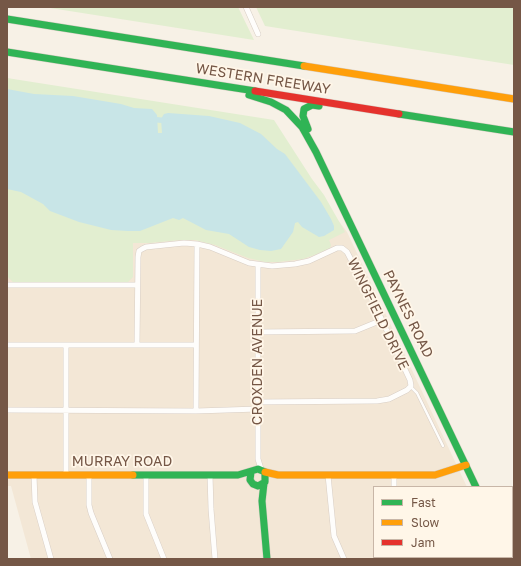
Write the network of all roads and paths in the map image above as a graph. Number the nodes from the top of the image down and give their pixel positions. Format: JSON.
{"nodes":[{"id":1,"x":246,"y":7,"type":"edge"},
{"id":2,"x":7,"y":19,"type":"edge"},
{"id":3,"x":258,"y":34,"type":"dead end"},
{"id":4,"x":7,"y":52,"type":"edge"},
{"id":5,"x":154,"y":75,"type":"junction"},
{"id":6,"x":514,"y":99,"type":"edge"},
{"id":7,"x":420,"y":117,"type":"junction"},
{"id":8,"x":514,"y":132,"type":"edge"},
{"id":9,"x":316,"y":152,"type":"junction"},
{"id":10,"x":197,"y":244,"type":"junction"},
{"id":11,"x":258,"y":265,"type":"junction"},
{"id":12,"x":7,"y":285,"type":"edge"},
{"id":13,"x":137,"y":285,"type":"junction"},
{"id":14,"x":382,"y":320,"type":"junction"},
{"id":15,"x":258,"y":332,"type":"junction"},
{"id":16,"x":196,"y":344,"type":"junction"},
{"id":17,"x":7,"y":345,"type":"edge"},
{"id":18,"x":66,"y":345,"type":"junction"},
{"id":19,"x":137,"y":345,"type":"junction"},
{"id":20,"x":411,"y":386,"type":"junction"},
{"id":21,"x":258,"y":402,"type":"junction"},
{"id":22,"x":258,"y":409,"type":"junction"},
{"id":23,"x":7,"y":410,"type":"edge"},
{"id":24,"x":66,"y":410,"type":"junction"},
{"id":25,"x":196,"y":411,"type":"junction"},
{"id":26,"x":442,"y":446,"type":"dead end"},
{"id":27,"x":466,"y":465,"type":"junction"},
{"id":28,"x":7,"y":475,"type":"edge"},
{"id":29,"x":34,"y":475,"type":"junction"},
{"id":30,"x":66,"y":475,"type":"junction"},
{"id":31,"x":89,"y":475,"type":"junction"},
{"id":32,"x":146,"y":475,"type":"junction"},
{"id":33,"x":210,"y":475,"type":"junction"},
{"id":34,"x":238,"y":475,"type":"junction"},
{"id":35,"x":260,"y":475,"type":"junction"},
{"id":36,"x":328,"y":475,"type":"junction"},
{"id":37,"x":394,"y":475,"type":"junction"},
{"id":38,"x":252,"y":483,"type":"junction"},
{"id":39,"x":394,"y":486,"type":"edge"},
{"id":40,"x":476,"y":486,"type":"edge"},
{"id":41,"x":262,"y":501,"type":"junction"},
{"id":42,"x":51,"y":559,"type":"edge"},
{"id":43,"x":110,"y":559,"type":"edge"},
{"id":44,"x":164,"y":559,"type":"edge"},
{"id":45,"x":215,"y":559,"type":"edge"},
{"id":46,"x":267,"y":559,"type":"edge"},
{"id":47,"x":344,"y":559,"type":"edge"}],
"edges":[{"from":1,"to":3,"type":"street"},
{"from":2,"to":6,"type":"main road","name":"WESTERN FREEWAY"},
{"from":4,"to":5,"type":"main road","name":"WESTERN FREEWAY"},
{"from":5,"to":7,"type":"main road","name":"WESTERN FREEWAY"},
{"from":5,"to":9,"type":"main road"},
{"from":7,"to":8,"type":"main road","name":"WESTERN FREEWAY"},
{"from":7,"to":9,"type":"main road"},
{"from":9,"to":27,"type":"main road","name":"PAYNES ROAD"},
{"from":10,"to":11,"type":"street","name":"WINGFIELD DRIVE"},
{"from":10,"to":13,"type":"street","name":"WINGFIELD DRIVE"},
{"from":10,"to":16,"type":"street"},
{"from":11,"to":14,"type":"street","name":"WINGFIELD DRIVE"},
{"from":11,"to":15,"type":"street","name":"CROXDEN AVENUE"},
{"from":12,"to":13,"type":"street"},
{"from":13,"to":19,"type":"street","name":"WINGFIELD DRIVE"},
{"from":14,"to":15,"type":"street"},
{"from":14,"to":20,"type":"street","name":"WINGFIELD DRIVE"},
{"from":15,"to":21,"type":"street","name":"CROXDEN AVENUE"},
{"from":16,"to":19,"type":"street"},
{"from":16,"to":25,"type":"street"},
{"from":17,"to":18,"type":"street"},
{"from":18,"to":19,"type":"street"},
{"from":18,"to":24,"type":"street"},
{"from":20,"to":21,"type":"street","name":"WINGFIELD DRIVE"},
{"from":20,"to":26,"type":"lane"},
{"from":21,"to":22,"type":"street","name":"CROXDEN AVENUE"},
{"from":22,"to":25,"type":"street"},
{"from":22,"to":35,"type":"street","name":"CROXDEN AVENUE"},
{"from":23,"to":24,"type":"street"},
{"from":24,"to":25,"type":"street"},
{"from":24,"to":30,"type":"street"},
{"from":27,"to":37,"type":"main road","name":"MURRAY ROAD"},
{"from":27,"to":40,"type":"main road","name":"PAYNES ROAD"},
{"from":28,"to":29,"type":"main road","name":"MURRAY ROAD"},
{"from":29,"to":30,"type":"main road","name":"MURRAY ROAD"},
{"from":29,"to":42,"type":"street"},
{"from":30,"to":31,"type":"main road","name":"MURRAY ROAD"},
{"from":31,"to":32,"type":"main road","name":"MURRAY ROAD"},
{"from":31,"to":43,"type":"street"},
{"from":32,"to":33,"type":"main road","name":"MURRAY ROAD"},
{"from":32,"to":44,"type":"street"},
{"from":33,"to":34,"type":"main road","name":"MURRAY ROAD"},
{"from":33,"to":45,"type":"street"},
{"from":34,"to":35,"type":"main road","name":"MURRAY ROAD"},
{"from":34,"to":38,"type":"main road","name":"MURRAY ROAD"},
{"from":35,"to":36,"type":"main road","name":"MURRAY ROAD"},
{"from":35,"to":38,"type":"main road"},
{"from":35,"to":38,"type":"main road"},
{"from":35,"to":41,"type":"main road"},
{"from":36,"to":37,"type":"main road","name":"MURRAY ROAD"},
{"from":36,"to":47,"type":"street"},
{"from":37,"to":39,"type":"street"},
{"from":38,"to":41,"type":"main road"},
{"from":41,"to":46,"type":"main road"}]}
